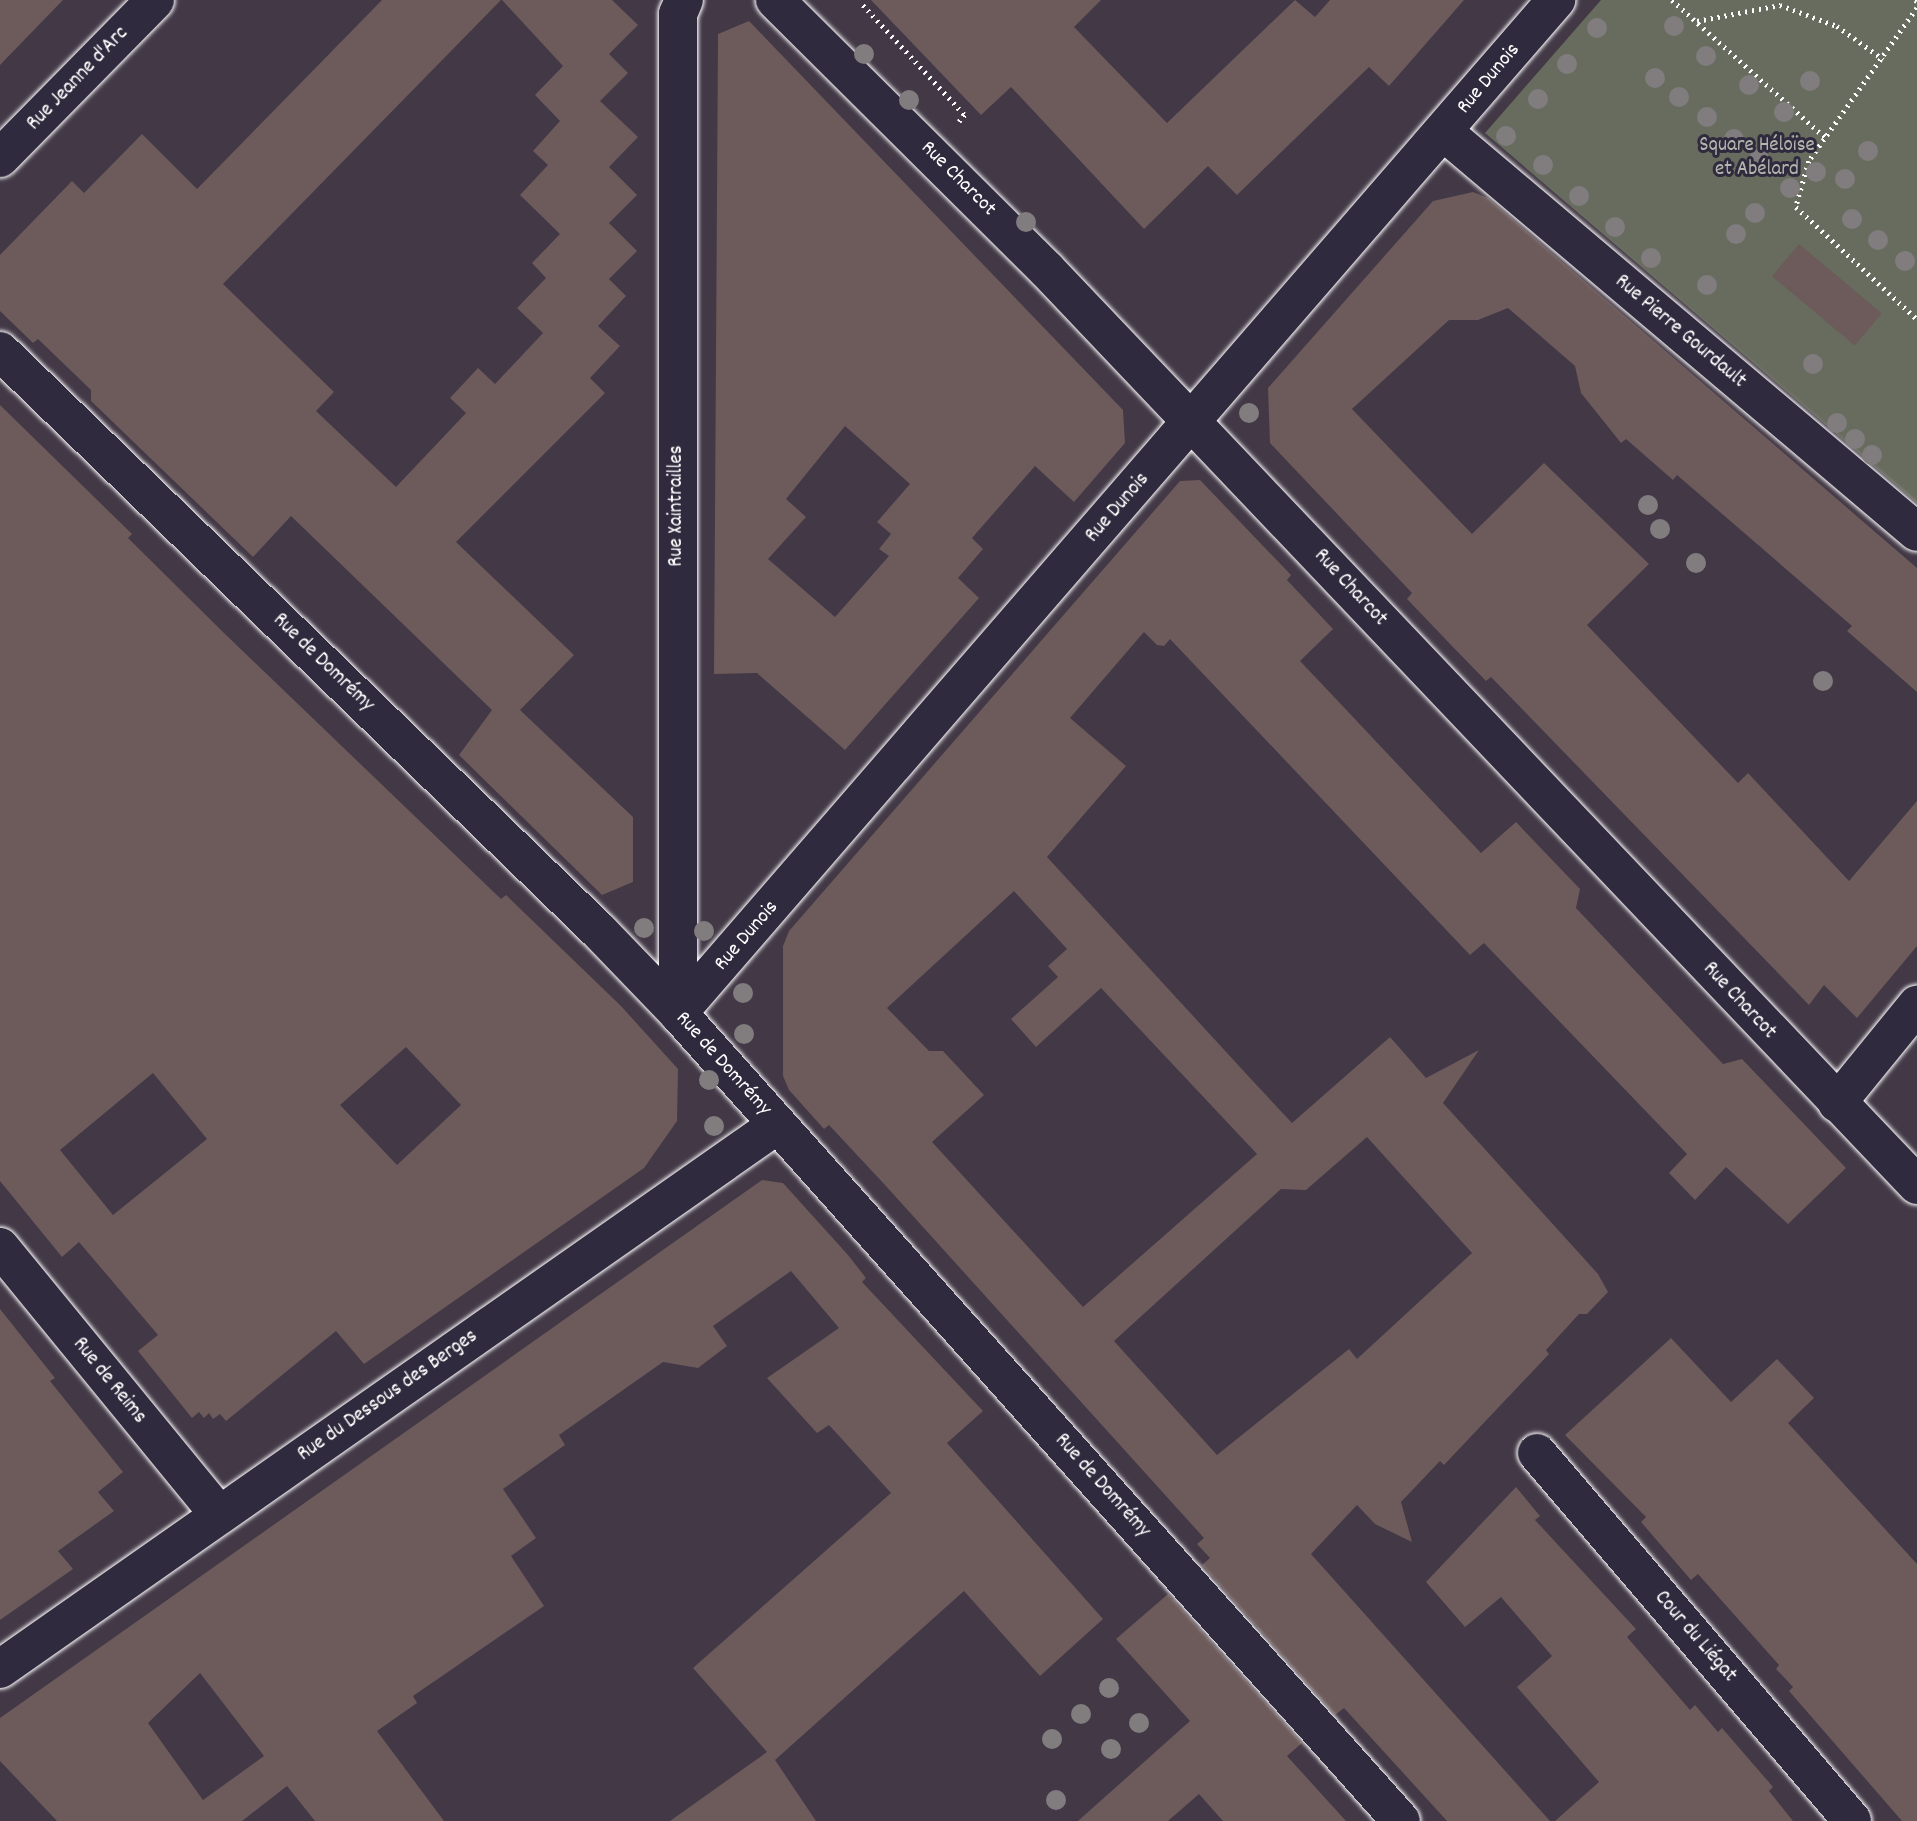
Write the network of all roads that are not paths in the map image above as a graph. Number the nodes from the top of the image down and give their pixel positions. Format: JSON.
{"nodes":[{"id":1,"x":155,"y":0,"type":"edge"},
{"id":2,"x":684,"y":0,"type":"edge"},
{"id":3,"x":775,"y":0,"type":"edge"},
{"id":4,"x":1556,"y":0,"type":"edge"},
{"id":5,"x":1444,"y":132,"type":"junction"},
{"id":6,"x":0,"y":158,"type":"edge"},
{"id":7,"x":0,"y":351,"type":"edge"},
{"id":8,"x":1193,"y":422,"type":"junction"},
{"id":9,"x":1917,"y":532,"type":"edge"},
{"id":10,"x":1917,"y":1005,"type":"edge"},
{"id":11,"x":678,"y":1013,"type":"junction"},
{"id":12,"x":1837,"y":1103,"type":"junction"},
{"id":13,"x":777,"y":1125,"type":"junction"},
{"id":14,"x":1917,"y":1185,"type":"edge"},
{"id":15,"x":0,"y":1247,"type":"edge"},
{"id":16,"x":1537,"y":1453,"type":"dead end"},
{"id":17,"x":219,"y":1515,"type":"junction"},
{"id":18,"x":0,"y":1669,"type":"edge"},
{"id":19,"x":1401,"y":1821,"type":"edge"},
{"id":20,"x":1852,"y":1821,"type":"edge"}],
"edges":[{"from":1,"to":6,"type":"street","name":"Rue Jeanne d'Arc"},
{"from":2,"to":11,"type":"street","name":"Rue Xaintrailles"},
{"from":3,"to":8,"type":"street","name":"Rue Charcot"},
{"from":4,"to":5,"type":"street","name":"Rue Dunois"},
{"from":5,"to":8,"type":"street","name":"Rue Dunois"},
{"from":5,"to":9,"type":"street","name":"Rue Pierre Gourdault"},
{"from":7,"to":11,"type":"street","name":"Rue de Domrémy"},
{"from":8,"to":11,"type":"street","name":"Rue Dunois"},
{"from":8,"to":12,"type":"street","name":"Rue Charcot"},
{"from":10,"to":12,"type":"street"},
{"from":11,"to":13,"type":"street","name":"Rue de Domrémy"},
{"from":12,"to":14,"type":"street","name":"Rue Charcot"},
{"from":13,"to":17,"type":"street","name":"Rue du Dessous des Berges"},
{"from":13,"to":19,"type":"street","name":"Rue de Domrémy"},
{"from":15,"to":17,"type":"street","name":"Rue de Reims"},
{"from":16,"to":20,"type":"street","name":"Cour du Liégat"},
{"from":17,"to":18,"type":"street","name":"Rue du Dessous des Berges"}]}
